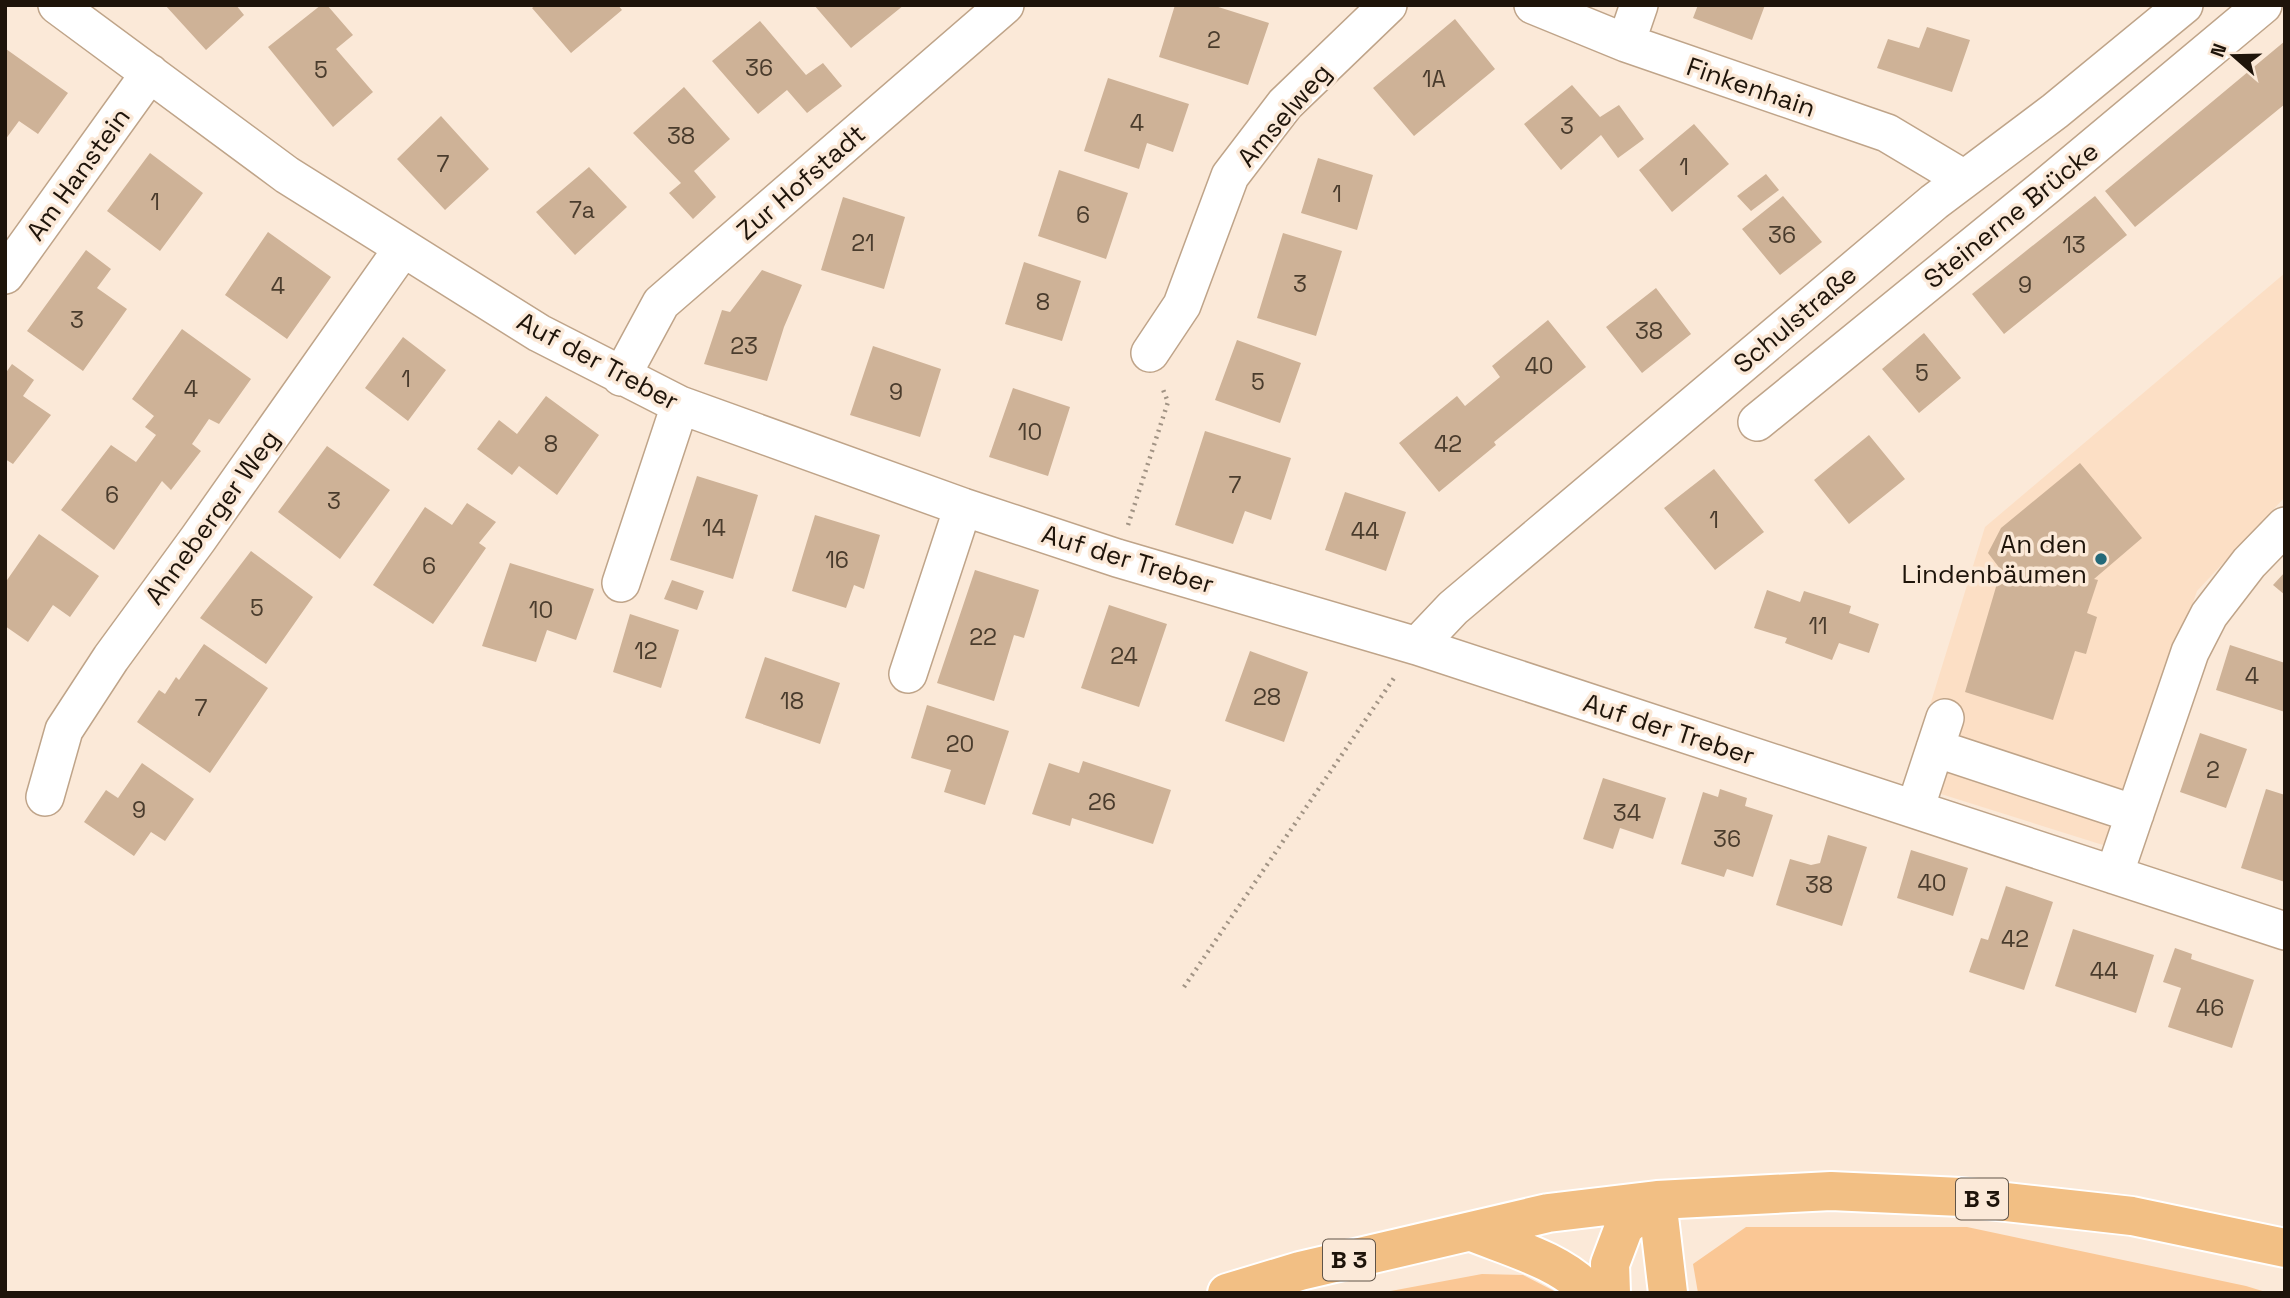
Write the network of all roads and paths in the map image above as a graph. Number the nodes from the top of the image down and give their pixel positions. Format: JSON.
{"nodes":[{"id":1,"x":57,"y":5,"type":"edge"},
{"id":2,"x":1005,"y":5,"type":"edge"},
{"id":3,"x":1388,"y":5,"type":"edge"},
{"id":4,"x":1532,"y":5,"type":"edge"},
{"id":5,"x":1639,"y":5,"type":"edge"},
{"id":6,"x":2184,"y":5,"type":"edge"},
{"id":7,"x":2263,"y":5,"type":"edge"},
{"id":8,"x":1626,"y":43,"type":"junction"},
{"id":9,"x":150,"y":73,"type":"junction"},
{"id":10,"x":1964,"y":179,"type":"junction"},
{"id":11,"x":403,"y":248,"type":"junction"},
{"id":12,"x":5,"y":275,"type":"edge"},
{"id":13,"x":1150,"y":353,"type":"joint"},
{"id":14,"x":621,"y":377,"type":"junction"},
{"id":15,"x":680,"y":405,"type":"junction"},
{"id":16,"x":1757,"y":422,"type":"dead end"},
{"id":17,"x":963,"y":507,"type":"junction"},
{"id":18,"x":2285,"y":526,"type":"edge"},
{"id":19,"x":1117,"y":558,"type":"junction"},
{"id":20,"x":621,"y":583,"type":"dead end"},
{"id":21,"x":1417,"y":646,"type":"junction"},
{"id":22,"x":908,"y":674,"type":"dead end"},
{"id":23,"x":45,"y":797,"type":"dead end"},
{"id":24,"x":1915,"y":810,"type":"junction"},
{"id":25,"x":2135,"y":814,"type":"junction"},
{"id":26,"x":2114,"y":875,"type":"junction"},
{"id":27,"x":2285,"y":931,"type":"edge"},
{"id":28,"x":1184,"y":987,"type":"dead end"},
{"id":29,"x":1657,"y":1199,"type":"junction"},
{"id":30,"x":1472,"y":1232,"type":"junction"},
{"id":31,"x":2285,"y":1248,"type":"edge"},
{"id":32,"x":1227,"y":1293,"type":"edge"},
{"id":33,"x":1590,"y":1293,"type":"edge"},
{"id":34,"x":1611,"y":1293,"type":"edge"},
{"id":35,"x":1668,"y":1293,"type":"edge"}],
"edges":[{"from":1,"to":9,"type":"street","name":"Auf der Treber"},
{"from":2,"to":14,"type":"street","name":"Zur Hofstadt"},
{"from":3,"to":13,"type":"street","name":"Amselweg"},
{"from":4,"to":8,"type":"street","name":"Finkenhain"},
{"from":5,"to":8,"type":"street"},
{"from":6,"to":10,"type":"street","name":"Schulstraße"},
{"from":7,"to":16,"type":"street","name":"Steinerne Brücke"},
{"from":8,"to":10,"type":"street","name":"Finkenhain"},
{"from":9,"to":11,"type":"street","name":"Auf der Treber"},
{"from":9,"to":12,"type":"street","name":"Am Hanstein"},
{"from":10,"to":21,"type":"street","name":"Schulstraße"},
{"from":11,"to":14,"type":"street","name":"Auf der Treber"},
{"from":11,"to":23,"type":"street","name":"Ahneberger Weg"},
{"from":13,"to":19,"type":"path"},
{"from":14,"to":15,"type":"street","name":"Auf der Treber"},
{"from":15,"to":17,"type":"street","name":"Auf der Treber"},
{"from":15,"to":20,"type":"street"},
{"from":17,"to":19,"type":"street","name":"Auf der Treber"},
{"from":17,"to":22,"type":"street"},
{"from":18,"to":25,"type":"street"},
{"from":19,"to":21,"type":"street","name":"Auf der Treber"},
{"from":21,"to":24,"type":"street","name":"Auf der Treber"},
{"from":21,"to":28,"type":"path"},
{"from":24,"to":25,"type":"street"},
{"from":24,"to":26,"type":"street","name":"Auf der Treber"},
{"from":25,"to":26,"type":"street"},
{"from":26,"to":27,"type":"street","name":"Auf der Treber"},
{"from":29,"to":30,"type":"main road","number":"B 3"},
{"from":29,"to":31,"type":"main road","number":"B 3"},
{"from":29,"to":34,"type":"main road"},
{"from":29,"to":35,"type":"main road"},
{"from":30,"to":32,"type":"main road","number":"B 3"},
{"from":30,"to":33,"type":"main road"}]}
